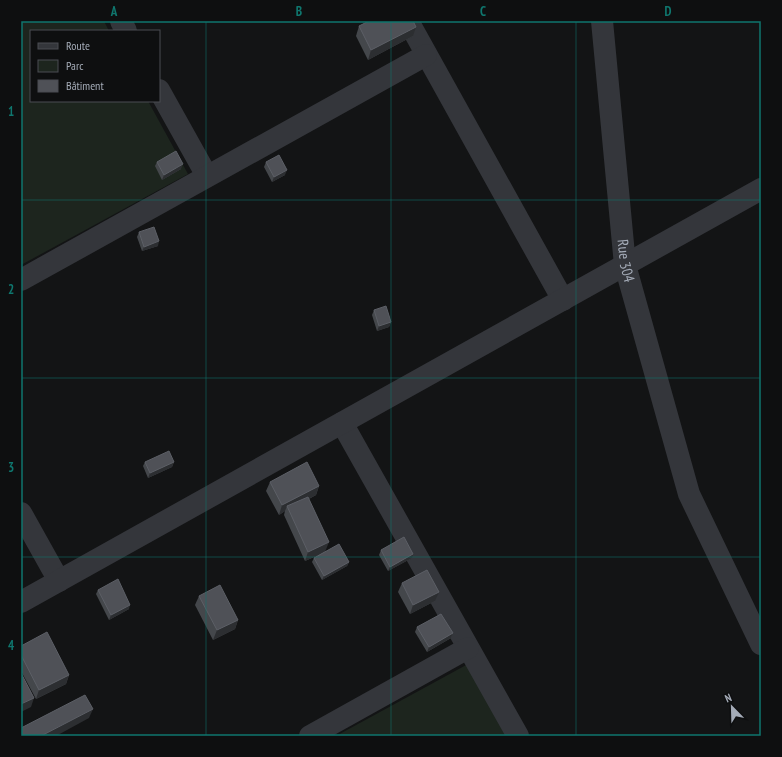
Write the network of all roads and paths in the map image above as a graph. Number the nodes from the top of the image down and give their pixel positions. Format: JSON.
{"nodes":[{"id":1,"x":121,"y":21,"type":"edge"},
{"id":2,"x":408,"y":21,"type":"edge"},
{"id":3,"x":602,"y":21,"type":"edge"},
{"id":4,"x":126,"y":30,"type":"edge"},
{"id":5,"x":426,"y":55,"type":"junction"},
{"id":6,"x":160,"y":92,"type":"edge"},
{"id":7,"x":207,"y":176,"type":"junction"},
{"id":8,"x":761,"y":189,"type":"edge"},
{"id":9,"x":625,"y":265,"type":"junction"},
{"id":10,"x":21,"y":280,"type":"edge"},
{"id":11,"x":563,"y":300,"type":"junction"},
{"id":12,"x":342,"y":423,"type":"junction"},
{"id":13,"x":21,"y":513,"type":"edge"},
{"id":14,"x":59,"y":581,"type":"junction"},
{"id":15,"x":21,"y":602,"type":"edge"},
{"id":16,"x":761,"y":644,"type":"edge"},
{"id":17,"x":468,"y":648,"type":"junction"},
{"id":18,"x":310,"y":736,"type":"edge"},
{"id":19,"x":518,"y":736,"type":"edge"}],
"edges":[{"from":1,"to":4,"type":"street"},
{"from":2,"to":5,"type":"street"},
{"from":3,"to":9,"type":"street","name":"Rue 304"},
{"from":5,"to":7,"type":"street"},
{"from":5,"to":11,"type":"street"},
{"from":6,"to":7,"type":"street"},
{"from":7,"to":10,"type":"street"},
{"from":8,"to":9,"type":"street"},
{"from":9,"to":11,"type":"street"},
{"from":9,"to":16,"type":"street","name":"Rue 304"},
{"from":11,"to":12,"type":"street"},
{"from":12,"to":14,"type":"street"},
{"from":12,"to":17,"type":"street"},
{"from":13,"to":14,"type":"street"},
{"from":14,"to":15,"type":"street"},
{"from":17,"to":18,"type":"street"},
{"from":17,"to":19,"type":"street"}]}
